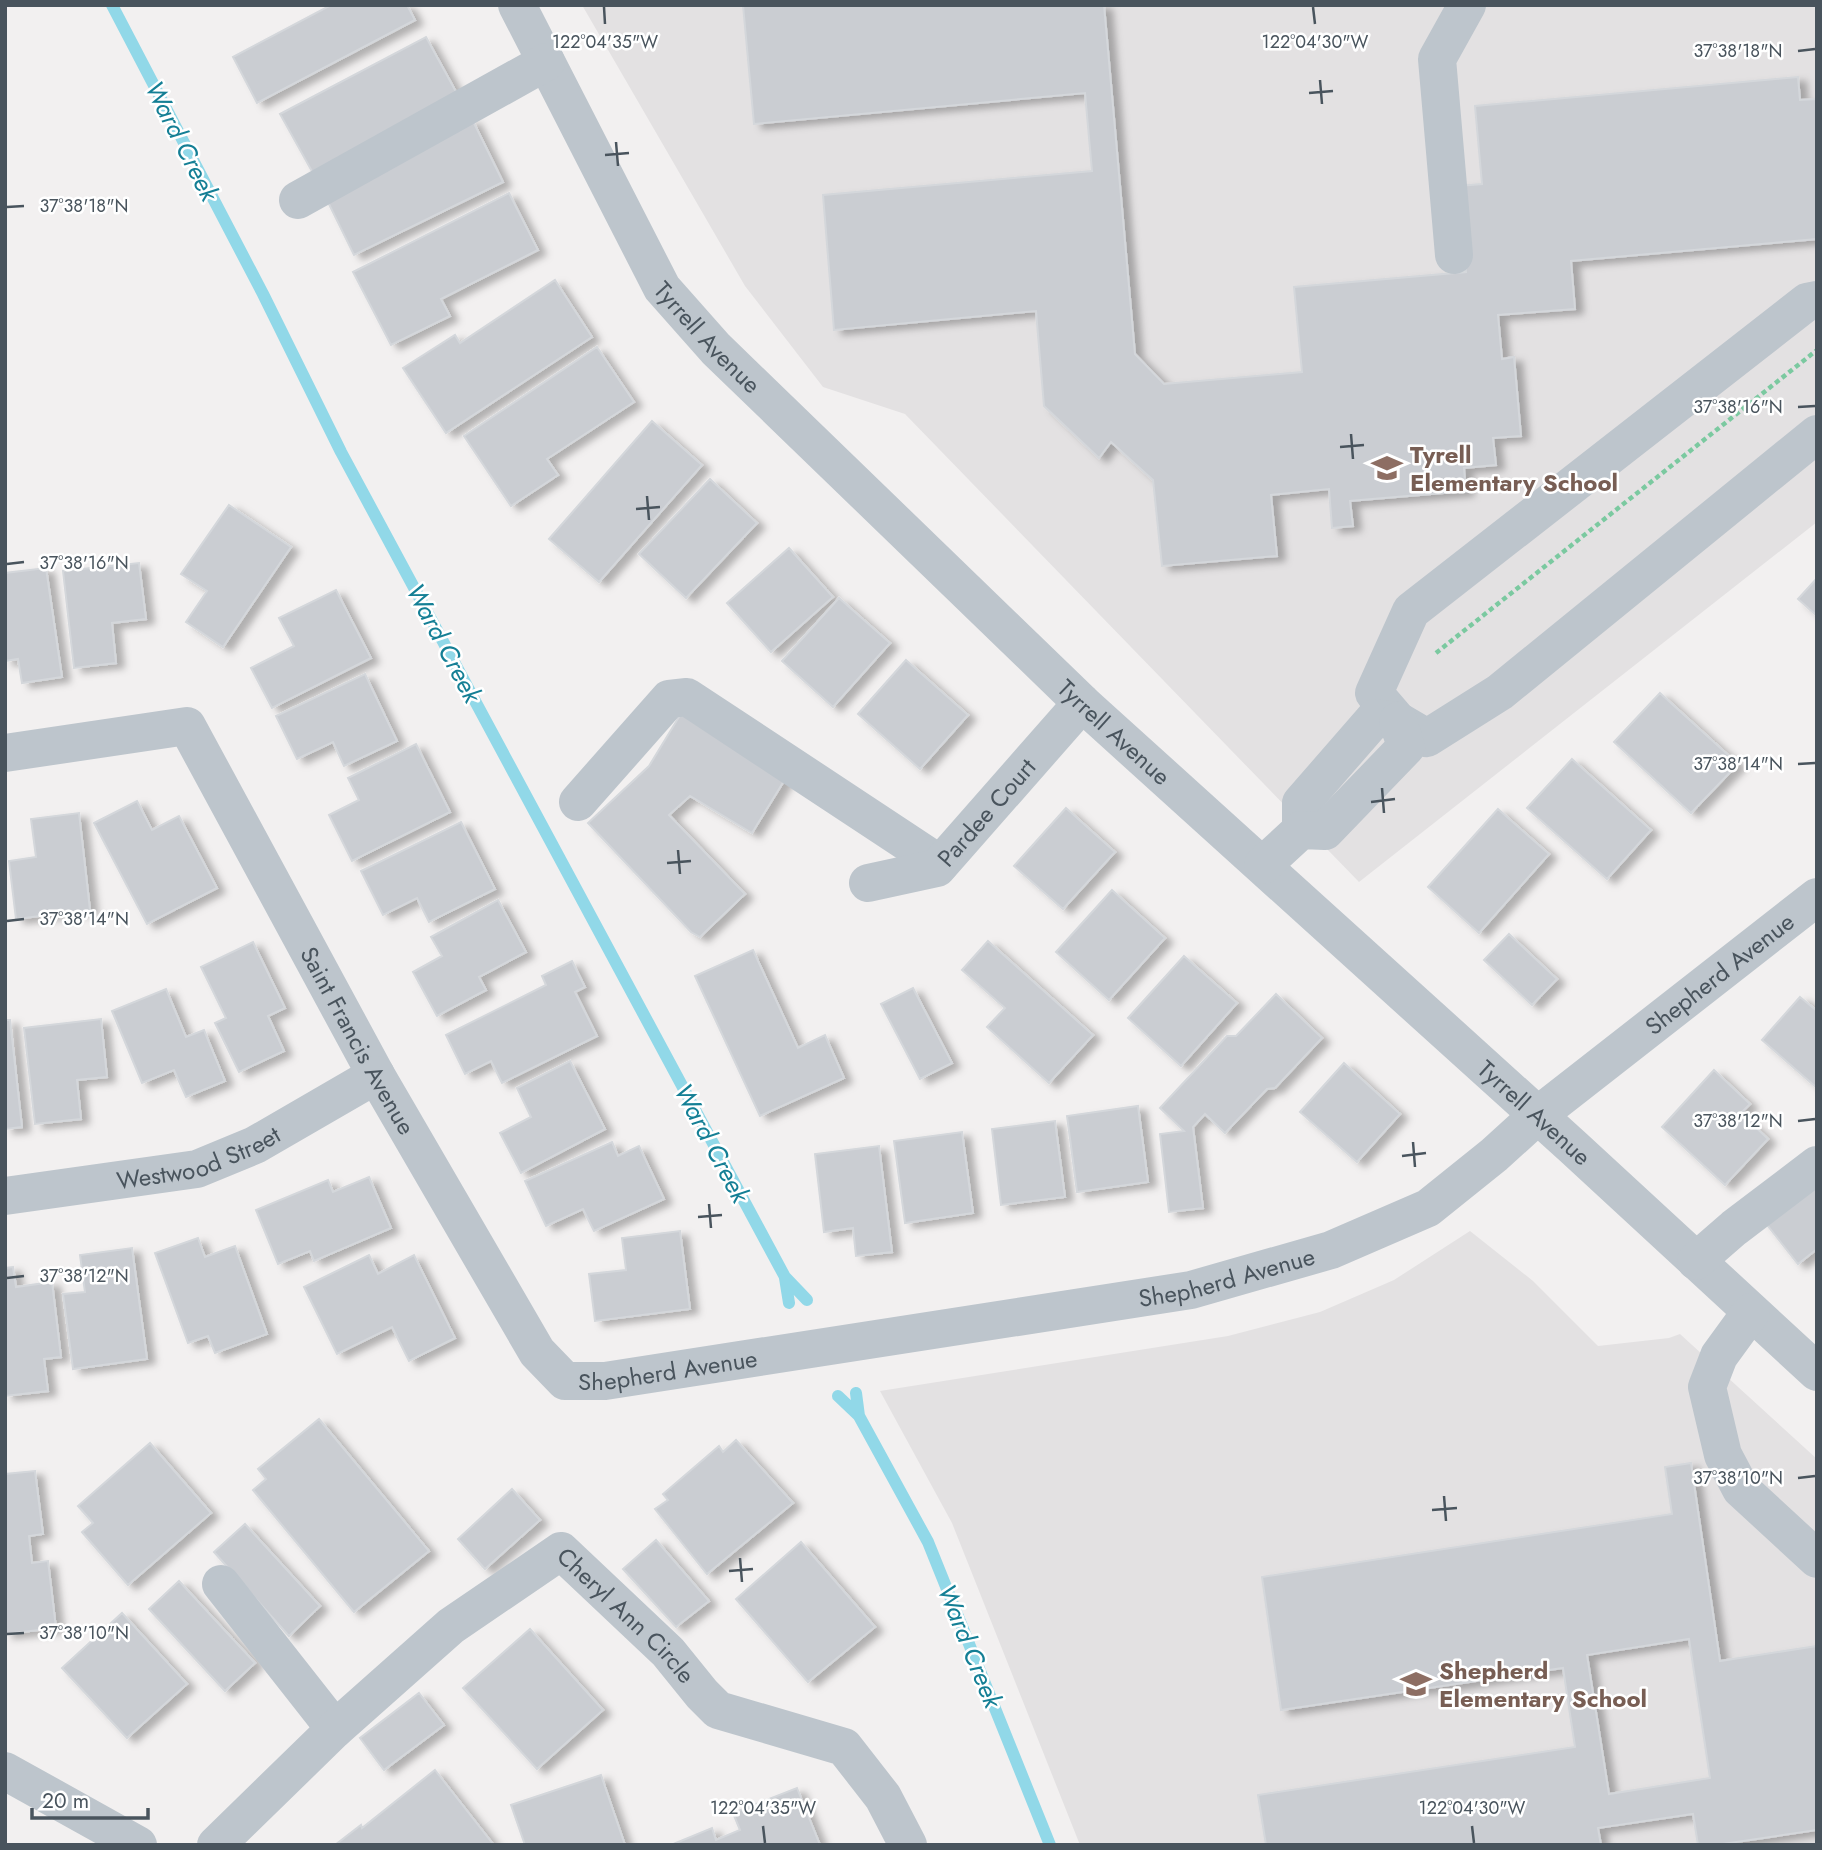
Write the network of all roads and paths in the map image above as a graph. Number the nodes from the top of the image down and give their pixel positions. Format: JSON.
{"nodes":[{"id":1,"x":517,"y":5,"type":"edge"},
{"id":2,"x":1467,"y":5,"type":"edge"},
{"id":3,"x":546,"y":62,"type":"junction"},
{"id":4,"x":298,"y":200,"type":"dead end"},
{"id":5,"x":1454,"y":255,"type":"dead end"},
{"id":6,"x":1817,"y":300,"type":"edge"},
{"id":7,"x":1817,"y":350,"type":"edge"},
{"id":8,"x":1817,"y":434,"type":"edge"},
{"id":9,"x":1431,"y":657,"type":"dead end"},
{"id":10,"x":1082,"y":703,"type":"junction"},
{"id":11,"x":1398,"y":721,"type":"junction"},
{"id":12,"x":5,"y":753,"type":"edge"},
{"id":13,"x":578,"y":802,"type":"dead end"},
{"id":14,"x":940,"y":864,"type":"junction"},
{"id":15,"x":1263,"y":865,"type":"junction"},
{"id":16,"x":869,"y":883,"type":"dead end"},
{"id":17,"x":1817,"y":897,"type":"edge"},
{"id":18,"x":376,"y":1075,"type":"junction"},
{"id":19,"x":1538,"y":1115,"type":"junction"},
{"id":20,"x":1817,"y":1165,"type":"edge"},
{"id":21,"x":5,"y":1196,"type":"edge"},
{"id":22,"x":1696,"y":1261,"type":"junction"},
{"id":23,"x":1751,"y":1312,"type":"junction"},
{"id":24,"x":537,"y":1352,"type":"joint"},
{"id":25,"x":1817,"y":1373,"type":"edge"},
{"id":26,"x":1817,"y":1559,"type":"edge"},
{"id":27,"x":221,"y":1584,"type":"dead end"},
{"id":28,"x":335,"y":1729,"type":"junction"},
{"id":29,"x":5,"y":1772,"type":"edge"},
{"id":30,"x":138,"y":1845,"type":"edge"},
{"id":31,"x":216,"y":1845,"type":"edge"},
{"id":32,"x":908,"y":1845,"type":"edge"}],
"edges":[{"from":1,"to":3,"type":"street","name":"Tyrrell Avenue"},
{"from":2,"to":5,"type":"street"},
{"from":3,"to":4,"type":"street"},
{"from":3,"to":10,"type":"street","name":"Tyrrell Avenue"},
{"from":6,"to":11,"type":"street"},
{"from":7,"to":9,"type":"path"},
{"from":8,"to":11,"type":"street"},
{"from":10,"to":14,"type":"street","name":"Pardee Court"},
{"from":10,"to":15,"type":"street","name":"Tyrrell Avenue"},
{"from":11,"to":15,"type":"street"},
{"from":12,"to":18,"type":"street","name":"Saint Francis Avenue"},
{"from":13,"to":14,"type":"street"},
{"from":14,"to":16,"type":"street","name":"Pardee Court"},
{"from":15,"to":19,"type":"street","name":"Tyrrell Avenue"},
{"from":17,"to":19,"type":"street","name":"Shepherd Avenue"},
{"from":18,"to":21,"type":"street","name":"Westwood Street"},
{"from":18,"to":24,"type":"street","name":"Saint Francis Avenue"},
{"from":19,"to":22,"type":"street","name":"Tyrrell Avenue"},
{"from":19,"to":24,"type":"street","name":"Shepherd Avenue"},
{"from":20,"to":22,"type":"street"},
{"from":22,"to":23,"type":"street","name":"Tyrrell Avenue"},
{"from":23,"to":25,"type":"street","name":"Tyrrell Avenue"},
{"from":23,"to":26,"type":"street"},
{"from":27,"to":28,"type":"street"},
{"from":28,"to":31,"type":"street","name":"Cheryl Ann Circle"},
{"from":28,"to":32,"type":"street","name":"Cheryl Ann Circle"},
{"from":29,"to":30,"type":"street"}]}
